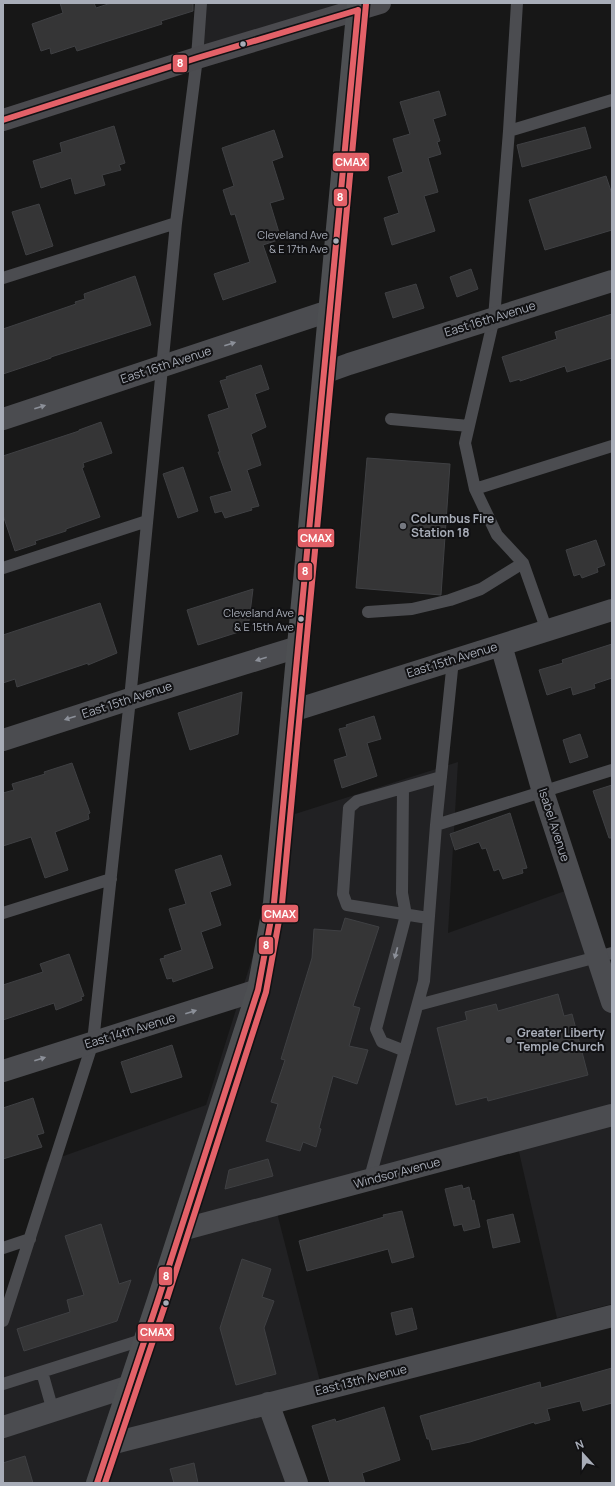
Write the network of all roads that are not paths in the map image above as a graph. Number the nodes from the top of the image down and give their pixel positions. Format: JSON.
{"nodes":[{"id":1,"x":201,"y":3,"type":"edge"},
{"id":2,"x":380,"y":3,"type":"edge"},
{"id":3,"x":518,"y":3,"type":"edge"},
{"id":4,"x":358,"y":6,"type":"edge"},
{"id":5,"x":197,"y":58,"type":"junction"},
{"id":6,"x":612,"y":100,"type":"edge"},
{"id":7,"x":3,"y":120,"type":"edge"},
{"id":8,"x":509,"y":131,"type":"junction"},
{"id":9,"x":176,"y":223,"type":"junction"},
{"id":10,"x":3,"y":278,"type":"edge"},
{"id":11,"x":612,"y":281,"type":"edge"},
{"id":12,"x":329,"y":311,"type":"junction"},
{"id":13,"x":494,"y":318,"type":"junction"},
{"id":14,"x":162,"y":367,"type":"junction"},
{"id":15,"x":324,"y":374,"type":"junction"},
{"id":16,"x":3,"y":419,"type":"edge"},
{"id":17,"x":391,"y":419,"type":"dead end"},
{"id":18,"x":469,"y":426,"type":"junction"},
{"id":19,"x":612,"y":446,"type":"edge"},
{"id":20,"x":475,"y":489,"type":"junction"},
{"id":21,"x":147,"y":521,"type":"junction"},
{"id":22,"x":523,"y":563,"type":"junction"},
{"id":23,"x":3,"y":568,"type":"edge"},
{"id":24,"x":612,"y":610,"type":"edge"},
{"id":25,"x":368,"y":612,"type":"dead end"},
{"id":26,"x":547,"y":631,"type":"junction"},
{"id":27,"x":500,"y":645,"type":"junction"},
{"id":28,"x":298,"y":647,"type":"junction"},
{"id":29,"x":454,"y":660,"type":"junction"},
{"id":30,"x":130,"y":699,"type":"junction"},
{"id":31,"x":292,"y":711,"type":"junction"},
{"id":32,"x":3,"y":740,"type":"edge"},
{"id":33,"x":612,"y":770,"type":"edge"},
{"id":34,"x":441,"y":777,"type":"junction"},
{"id":35,"x":403,"y":788,"type":"junction"},
{"id":36,"x":543,"y":792,"type":"junction"},
{"id":37,"x":436,"y":825,"type":"junction"},
{"id":38,"x":111,"y":879,"type":"junction"},
{"id":39,"x":3,"y":913,"type":"edge"},
{"id":40,"x":406,"y":915,"type":"junction"},
{"id":41,"x":428,"y":918,"type":"junction"},
{"id":42,"x":605,"y":955,"type":"edge"},
{"id":43,"x":258,"y":990,"type":"junction"},
{"id":44,"x":612,"y":1002,"type":"edge"},
{"id":45,"x":418,"y":1005,"type":"junction"},
{"id":46,"x":93,"y":1042,"type":"junction"},
{"id":47,"x":405,"y":1051,"type":"junction"},
{"id":48,"x":3,"y":1071,"type":"edge"},
{"id":49,"x":612,"y":1115,"type":"edge"},
{"id":50,"x":369,"y":1181,"type":"junction"},
{"id":51,"x":181,"y":1230,"type":"junction"},
{"id":52,"x":30,"y":1239,"type":"junction"},
{"id":53,"x":3,"y":1248,"type":"edge"},
{"id":54,"x":612,"y":1316,"type":"edge"},
{"id":55,"x":3,"y":1321,"type":"edge"},
{"id":56,"x":145,"y":1339,"type":"junction"},
{"id":57,"x":42,"y":1372,"type":"junction"},
{"id":58,"x":3,"y":1384,"type":"edge"},
{"id":59,"x":130,"y":1386,"type":"junction"},
{"id":60,"x":268,"y":1403,"type":"junction"},
{"id":61,"x":53,"y":1410,"type":"junction"},
{"id":62,"x":3,"y":1427,"type":"edge"},
{"id":63,"x":110,"y":1444,"type":"junction"},
{"id":64,"x":97,"y":1483,"type":"edge"},
{"id":65,"x":297,"y":1483,"type":"edge"}],
"edges":[{"from":1,"to":5,"type":"lane"},
{"from":2,"to":4,"type":"street"},
{"from":3,"to":8,"type":"lane"},
{"from":4,"to":5,"type":"street"},
{"from":4,"to":12,"type":"main road"},
{"from":5,"to":7,"type":"street"},
{"from":5,"to":9,"type":"lane"},
{"from":6,"to":8,"type":"lane"},
{"from":8,"to":13,"type":"lane"},
{"from":9,"to":10,"type":"lane"},
{"from":9,"to":14,"type":"lane"},
{"from":11,"to":13,"type":"street","name":"East 16th Avenue"},
{"from":14,"to":12,"type":"street","name":"East 16th Avenue","one_way":true},
{"from":12,"to":15,"type":"main road"},
{"from":13,"to":15,"type":"street","name":"East 16th Avenue"},
{"from":13,"to":18,"type":"lane"},
{"from":16,"to":14,"type":"street","name":"East 16th Avenue","one_way":true},
{"from":14,"to":21,"type":"lane"},
{"from":15,"to":28,"type":"main road"},
{"from":17,"to":18,"type":"lane"},
{"from":18,"to":20,"type":"lane"},
{"from":19,"to":20,"type":"lane"},
{"from":20,"to":22,"type":"lane"},
{"from":21,"to":23,"type":"lane"},
{"from":21,"to":30,"type":"lane"},
{"from":22,"to":25,"type":"lane"},
{"from":22,"to":26,"type":"lane"},
{"from":24,"to":26,"type":"street","name":"East 15th Avenue"},
{"from":26,"to":27,"type":"street","name":"East 15th Avenue"},
{"from":27,"to":29,"type":"street","name":"East 15th Avenue"},
{"from":27,"to":36,"type":"street","name":"Isabel Avenue"},
{"from":28,"to":30,"type":"street","name":"East 15th Avenue","one_way":true},
{"from":28,"to":31,"type":"main road"},
{"from":29,"to":31,"type":"street","name":"East 15th Avenue"},
{"from":29,"to":34,"type":"lane"},
{"from":30,"to":32,"type":"street","name":"East 15th Avenue","one_way":true},
{"from":30,"to":38,"type":"lane"},
{"from":31,"to":43,"type":"main road"},
{"from":33,"to":36,"type":"lane"},
{"from":34,"to":35,"type":"lane"},
{"from":34,"to":37,"type":"lane"},
{"from":35,"to":40,"type":"lane"},
{"from":35,"to":40,"type":"lane"},
{"from":36,"to":37,"type":"lane"},
{"from":36,"to":42,"type":"street","name":"Isabel Avenue"},
{"from":37,"to":41,"type":"lane"},
{"from":38,"to":39,"type":"lane"},
{"from":38,"to":46,"type":"lane"},
{"from":40,"to":41,"type":"lane"},
{"from":40,"to":47,"type":"lane","one_way":true},
{"from":41,"to":45,"type":"lane"},
{"from":42,"to":44,"type":"street","name":"Isabel Avenue"},
{"from":42,"to":45,"type":"lane"},
{"from":46,"to":43,"type":"street","name":"East 14th Avenue","one_way":true},
{"from":43,"to":51,"type":"main road"},
{"from":45,"to":47,"type":"lane"},
{"from":48,"to":46,"type":"street","name":"East 14th Avenue","one_way":true},
{"from":46,"to":52,"type":"lane"},
{"from":47,"to":50,"type":"lane"},
{"from":49,"to":50,"type":"street","name":"Windsor Avenue"},
{"from":50,"to":51,"type":"street","name":"Windsor Avenue"},
{"from":51,"to":56,"type":"main road"},
{"from":52,"to":53,"type":"lane"},
{"from":52,"to":55,"type":"lane"},
{"from":54,"to":60,"type":"street","name":"East 13th Avenue"},
{"from":56,"to":57,"type":"lane"},
{"from":56,"to":59,"type":"main road"},
{"from":57,"to":58,"type":"lane"},
{"from":57,"to":61,"type":"lane"},
{"from":59,"to":61,"type":"street"},
{"from":59,"to":63,"type":"main road"},
{"from":60,"to":63,"type":"street","name":"East 13th Avenue"},
{"from":60,"to":65,"type":"street"},
{"from":61,"to":62,"type":"street"},
{"from":63,"to":64,"type":"main road"}]}
